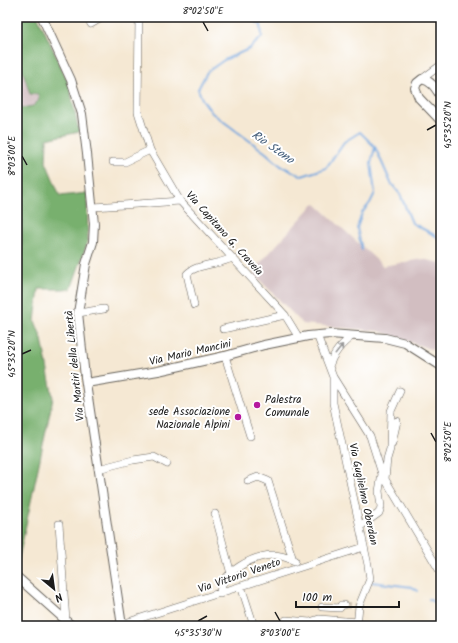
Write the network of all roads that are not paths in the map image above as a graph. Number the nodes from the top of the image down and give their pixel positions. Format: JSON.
{"nodes":[{"id":1,"x":42,"y":17,"type":"edge"},
{"id":2,"x":87,"y":17,"type":"edge"},
{"id":3,"x":103,"y":17,"type":"edge"},
{"id":4,"x":139,"y":17,"type":"edge"},
{"id":5,"x":441,"y":65,"type":"edge"},
{"id":6,"x":422,"y":79,"type":"junction"},
{"id":7,"x":441,"y":97,"type":"edge"},
{"id":8,"x":441,"y":121,"type":"edge"},
{"id":9,"x":150,"y":150,"type":"junction"},
{"id":10,"x":113,"y":162,"type":"dead end"},
{"id":11,"x":180,"y":201,"type":"junction"},
{"id":12,"x":94,"y":207,"type":"junction"},
{"id":13,"x":232,"y":258,"type":"junction"},
{"id":14,"x":194,"y":306,"type":"dead end"},
{"id":15,"x":104,"y":309,"type":"dead end"},
{"id":16,"x":78,"y":313,"type":"junction"},
{"id":17,"x":285,"y":315,"type":"junction"},
{"id":18,"x":223,"y":329,"type":"dead end"},
{"id":19,"x":317,"y":335,"type":"junction"},
{"id":20,"x":352,"y":336,"type":"junction"},
{"id":21,"x":299,"y":338,"type":"junction"},
{"id":22,"x":225,"y":356,"type":"junction"},
{"id":23,"x":329,"y":366,"type":"junction"},
{"id":24,"x":441,"y":366,"type":"edge"},
{"id":25,"x":333,"y":377,"type":"junction"},
{"id":26,"x":86,"y":383,"type":"junction"},
{"id":27,"x":400,"y":391,"type":"dead end"},
{"id":28,"x":397,"y":421,"type":"dead end"},
{"id":29,"x":250,"y":436,"type":"dead end"},
{"id":30,"x":390,"y":449,"type":"junction"},
{"id":31,"x":168,"y":464,"type":"dead end"},
{"id":32,"x":98,"y":469,"type":"junction"},
{"id":33,"x":384,"y":477,"type":"junction"},
{"id":34,"x":248,"y":482,"type":"dead end"},
{"id":35,"x":215,"y":514,"type":"dead end"},
{"id":36,"x":59,"y":524,"type":"dead end"},
{"id":37,"x":361,"y":526,"type":"junction"},
{"id":38,"x":364,"y":547,"type":"junction"},
{"id":39,"x":293,"y":560,"type":"junction"},
{"id":40,"x":302,"y":566,"type":"junction"},
{"id":41,"x":441,"y":573,"type":"edge"},
{"id":42,"x":231,"y":574,"type":"junction"},
{"id":43,"x":17,"y":577,"type":"edge"},
{"id":44,"x":241,"y":586,"type":"junction"},
{"id":45,"x":220,"y":594,"type":"junction"},
{"id":46,"x":344,"y":605,"type":"tunnel mouth"},
{"id":47,"x":322,"y":607,"type":"dead end"},
{"id":48,"x":286,"y":620,"type":"dead end"},
{"id":49,"x":69,"y":623,"type":"edge"},
{"id":50,"x":357,"y":624,"type":"edge"},
{"id":51,"x":122,"y":625,"type":"edge"},
{"id":52,"x":254,"y":626,"type":"edge"}],
"edges":[{"from":1,"to":12,"type":"street","name":"Via Martiri della Libertà"},
{"from":2,"to":3,"type":"street"},
{"from":4,"to":9,"type":"street","name":"Via Capitano G. Craveia"},
{"from":5,"to":6,"type":"street"},
{"from":6,"to":7,"type":"street"},
{"from":6,"to":8,"type":"street"},
{"from":9,"to":10,"type":"street"},
{"from":9,"to":11,"type":"street","name":"Via Capitano G. Craveia"},
{"from":11,"to":12,"type":"street"},
{"from":11,"to":13,"type":"street","name":"Via Capitano G. Craveia"},
{"from":12,"to":16,"type":"street","name":"Via Martiri della Libertà"},
{"from":13,"to":14,"type":"street"},
{"from":13,"to":17,"type":"street","name":"Via Capitano G. Craveia"},
{"from":15,"to":16,"type":"street"},
{"from":16,"to":26,"type":"street","name":"Via Martiri della Libertà"},
{"from":17,"to":18,"type":"street"},
{"from":17,"to":21,"type":"street","name":"Via Capitano G. Craveia"},
{"from":19,"to":20,"type":"street"},
{"from":19,"to":21,"type":"street"},
{"from":19,"to":23,"type":"street","name":"Via Guglielmo Oberdan"},
{"from":23,"to":20,"type":"street","one_way":true},
{"from":20,"to":24,"type":"street"},
{"from":21,"to":22,"type":"street","name":"Via Mario Mancini"},
{"from":22,"to":26,"type":"street","name":"Via Mario Mancini"},
{"from":22,"to":29,"type":"street"},
{"from":23,"to":25,"type":"street","name":"Via Guglielmo Oberdan"},
{"from":25,"to":33,"type":"street"},
{"from":25,"to":37,"type":"street","name":"Via Guglielmo Oberdan"},
{"from":26,"to":32,"type":"street","name":"Via Martiri della Libertà"},
{"from":27,"to":30,"type":"street"},
{"from":28,"to":30,"type":"street"},
{"from":30,"to":33,"type":"street"},
{"from":31,"to":32,"type":"street"},
{"from":32,"to":51,"type":"street","name":"Via Martiri della Libertà"},
{"from":33,"to":37,"type":"street"},
{"from":33,"to":41,"type":"street"},
{"from":34,"to":39,"type":"street"},
{"from":35,"to":42,"type":"street"},
{"from":36,"to":49,"type":"street"},
{"from":37,"to":38,"type":"street","name":"Via Guglielmo Oberdan"},
{"from":38,"to":40,"type":"street","name":"Via Vittorio Veneto"},
{"from":38,"to":50,"type":"street","name":"Via Guglielmo Oberdan"},
{"from":39,"to":40,"type":"street"},
{"from":39,"to":42,"type":"street"},
{"from":40,"to":44,"type":"street","name":"Via Vittorio Veneto"},
{"from":42,"to":45,"type":"street"},
{"from":43,"to":49,"type":"street"},
{"from":44,"to":45,"type":"street","name":"Via Vittorio Veneto"},
{"from":44,"to":52,"type":"street"},
{"from":45,"to":51,"type":"street","name":"Via Vittorio Veneto"},
{"from":46,"to":47,"type":"street"},
{"from":48,"to":50,"type":"street"}]}
